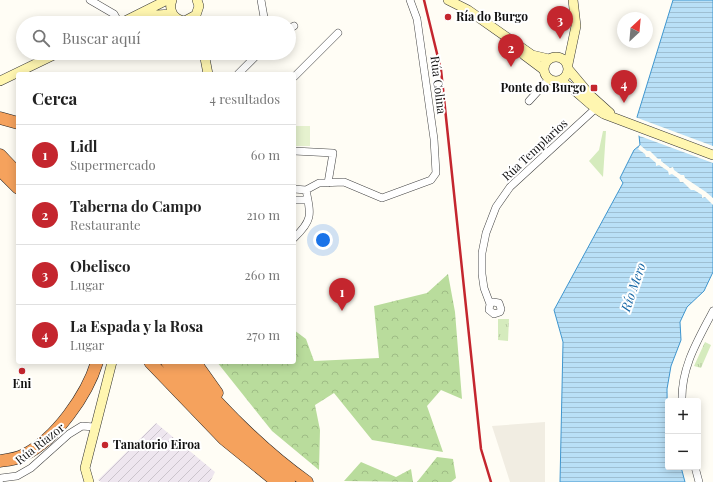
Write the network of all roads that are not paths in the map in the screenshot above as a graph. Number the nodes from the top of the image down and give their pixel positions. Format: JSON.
{"nodes":[{"id":1,"x":90,"y":0,"type":"edge"},
{"id":2,"x":167,"y":0,"type":"edge"},
{"id":3,"x":172,"y":0,"type":"edge"},
{"id":4,"x":261,"y":0,"type":"edge"},
{"id":5,"x":410,"y":0,"type":"edge"},
{"id":6,"x":449,"y":0,"type":"edge"},
{"id":7,"x":573,"y":0,"type":"edge"},
{"id":8,"x":197,"y":1,"type":"edge"},
{"id":9,"x":172,"y":14,"type":"junction"},
{"id":10,"x":115,"y":16,"type":"edge"},
{"id":11,"x":136,"y":16,"type":"edge"},
{"id":12,"x":141,"y":16,"type":"edge"},
{"id":13,"x":175,"y":16,"type":"edge"},
{"id":14,"x":197,"y":16,"type":"edge"},
{"id":15,"x":264,"y":16,"type":"edge"},
{"id":16,"x":338,"y":33,"type":"dead end"},
{"id":17,"x":573,"y":41,"type":"junction"},
{"id":18,"x":558,"y":57,"type":"junction"},
{"id":19,"x":44,"y":60,"type":"edge"},
{"id":20,"x":205,"y":60,"type":"edge"},
{"id":21,"x":252,"y":60,"type":"edge"},
{"id":22,"x":549,"y":60,"type":"junction"},
{"id":23,"x":568,"y":67,"type":"junction"},
{"id":24,"x":544,"y":70,"type":"junction"},
{"id":25,"x":19,"y":72,"type":"edge"},
{"id":26,"x":208,"y":72,"type":"edge"},
{"id":27,"x":240,"y":72,"type":"edge"},
{"id":28,"x":16,"y":73,"type":"edge"},
{"id":29,"x":296,"y":75,"type":"edge"},
{"id":30,"x":549,"y":79,"type":"junction"},
{"id":31,"x":0,"y":81,"type":"edge"},
{"id":32,"x":560,"y":81,"type":"junction"},
{"id":33,"x":529,"y":101,"type":"dead end"},
{"id":34,"x":595,"y":109,"type":"junction"},
{"id":35,"x":0,"y":118,"type":"edge"},
{"id":36,"x":621,"y":121,"type":"junction"},
{"id":37,"x":16,"y":122,"type":"edge"},
{"id":38,"x":296,"y":151,"type":"edge"},
{"id":39,"x":713,"y":155,"type":"edge"},
{"id":40,"x":0,"y":156,"type":"edge"},
{"id":41,"x":0,"y":170,"type":"edge"},
{"id":42,"x":16,"y":172,"type":"edge"},
{"id":43,"x":328,"y":183,"type":"junction"},
{"id":44,"x":16,"y":186,"type":"edge"},
{"id":45,"x":296,"y":189,"type":"edge"},
{"id":46,"x":306,"y":190,"type":"junction"},
{"id":47,"x":296,"y":200,"type":"edge"},
{"id":48,"x":308,"y":200,"type":"junction"},
{"id":49,"x":296,"y":236,"type":"edge"},
{"id":50,"x":490,"y":304,"type":"dead end"},
{"id":51,"x":713,"y":311,"type":"edge"},
{"id":52,"x":90,"y":364,"type":"edge"},
{"id":53,"x":97,"y":364,"type":"edge"},
{"id":54,"x":111,"y":364,"type":"edge"},
{"id":55,"x":152,"y":364,"type":"edge"},
{"id":56,"x":169,"y":364,"type":"edge"},
{"id":57,"x":183,"y":364,"type":"edge"},
{"id":58,"x":196,"y":364,"type":"edge"},
{"id":59,"x":682,"y":398,"type":"edge"},
{"id":60,"x":233,"y":420,"type":"junction"},
{"id":61,"x":94,"y":427,"type":"junction"},
{"id":62,"x":0,"y":455,"type":"edge"},
{"id":63,"x":0,"y":461,"type":"edge"},
{"id":64,"x":696,"y":470,"type":"edge"},
{"id":65,"x":0,"y":480,"type":"edge"},
{"id":66,"x":89,"y":482,"type":"edge"},
{"id":67,"x":277,"y":482,"type":"edge"},
{"id":68,"x":289,"y":482,"type":"edge"},
{"id":69,"x":307,"y":482,"type":"edge"},
{"id":70,"x":699,"y":482,"type":"edge"}],
"edges":[{"from":1,"to":10,"type":"street"},
{"from":2,"to":11,"type":"main road"},
{"from":3,"to":9,"type":"main road"},
{"from":4,"to":15,"type":"street"},
{"from":5,"to":43,"type":"street","name":"Rúa Colina"},
{"from":6,"to":22,"type":"main road"},
{"from":6,"to":24,"type":"main road"},
{"from":7,"to":17,"type":"main road"},
{"from":8,"to":14,"type":"main road"},
{"from":9,"to":12,"type":"main road"},
{"from":9,"to":13,"type":"main road"},
{"from":16,"to":29,"type":"street"},
{"from":17,"to":18,"type":"main road"},
{"from":17,"to":23,"type":"main road"},
{"from":18,"to":22,"type":"main road"},
{"from":18,"to":23,"type":"main road"},
{"from":19,"to":25,"type":"main road"},
{"from":20,"to":26,"type":"main road"},
{"from":21,"to":27,"type":"street"},
{"from":22,"to":24,"type":"main road"},
{"from":23,"to":32,"type":"main road"},
{"from":23,"to":36,"type":"main road"},
{"from":24,"to":30,"type":"main road"},
{"from":28,"to":31,"type":"main road"},
{"from":30,"to":32,"type":"main road"},
{"from":30,"to":33,"type":"street"},
{"from":32,"to":34,"type":"main road"},
{"from":34,"to":36,"type":"main road"},
{"from":34,"to":50,"type":"street","name":"Rúa Templarios"},
{"from":35,"to":37,"type":"highway"},
{"from":36,"to":39,"type":"main road"},
{"from":38,"to":43,"type":"street"},
{"from":40,"to":42,"type":"highway"},
{"from":41,"to":44,"type":"highway"},
{"from":43,"to":46,"type":"street"},
{"from":45,"to":46,"type":"street"},
{"from":46,"to":48,"type":"street"},
{"from":47,"to":48,"type":"street"},
{"from":48,"to":49,"type":"street"},
{"from":51,"to":59,"type":"street"},
{"from":52,"to":62,"type":"highway"},
{"from":53,"to":63,"type":"highway"},
{"from":54,"to":61,"type":"main road"},
{"from":55,"to":67,"type":"highway"},
{"from":56,"to":68,"type":"highway"},
{"from":57,"to":60,"type":"highway"},
{"from":58,"to":60,"type":"highway"},
{"from":60,"to":69,"type":"highway"},
{"from":61,"to":65,"type":"street","name":"Rúa Riazor"},
{"from":61,"to":66,"type":"main road"},
{"from":64,"to":70,"type":"street"}]}
